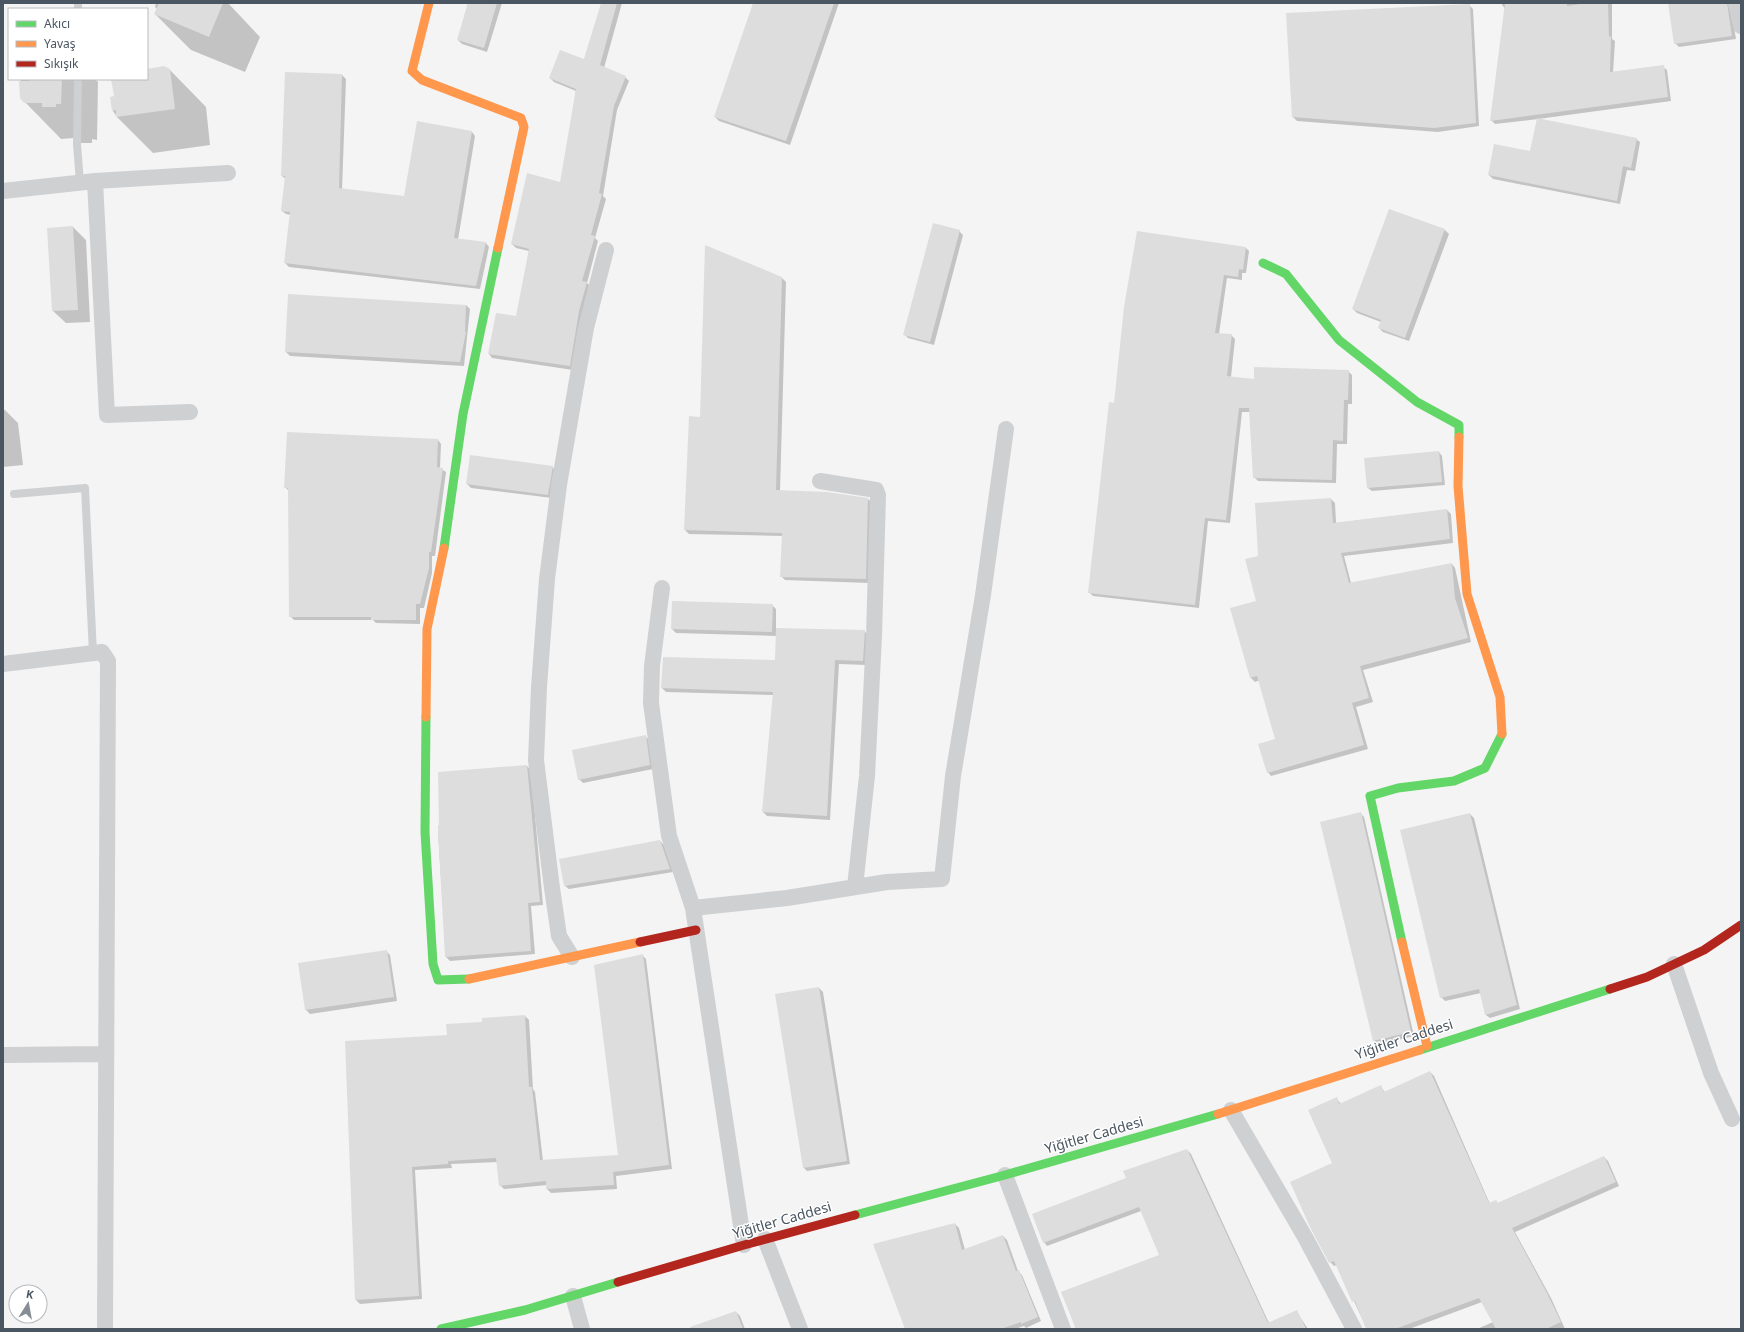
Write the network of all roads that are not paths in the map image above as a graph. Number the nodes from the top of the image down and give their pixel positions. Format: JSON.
{"nodes":[{"id":1,"x":429,"y":3,"type":"edge"},
{"id":2,"x":1736,"y":3,"type":"edge"},
{"id":3,"x":1741,"y":26,"type":"edge"},
{"id":4,"x":78,"y":80,"type":"edge"},
{"id":5,"x":228,"y":173,"type":"dead end"},
{"id":6,"x":87,"y":182,"type":"junction"},
{"id":7,"x":3,"y":191,"type":"edge"},
{"id":8,"x":606,"y":250,"type":"dead end"},
{"id":9,"x":1263,"y":263,"type":"dead end"},
{"id":10,"x":190,"y":412,"type":"dead end"},
{"id":11,"x":1006,"y":429,"type":"dead end"},
{"id":12,"x":820,"y":481,"type":"dead end"},
{"id":13,"x":14,"y":494,"type":"dead end"},
{"id":14,"x":662,"y":588,"type":"dead end"},
{"id":15,"x":93,"y":653,"type":"junction"},
{"id":16,"x":3,"y":664,"type":"edge"},
{"id":17,"x":855,"y":887,"type":"junction"},
{"id":18,"x":693,"y":908,"type":"junction"},
{"id":19,"x":1741,"y":925,"type":"edge"},
{"id":20,"x":696,"y":930,"type":"junction"},
{"id":21,"x":572,"y":957,"type":"junction"},
{"id":22,"x":1674,"y":964,"type":"junction"},
{"id":23,"x":1427,"y":1046,"type":"junction"},
{"id":24,"x":105,"y":1054,"type":"junction"},
{"id":25,"x":3,"y":1055,"type":"edge"},
{"id":26,"x":1231,"y":1110,"type":"junction"},
{"id":27,"x":1732,"y":1119,"type":"dead end"},
{"id":28,"x":1005,"y":1175,"type":"junction"},
{"id":29,"x":765,"y":1239,"type":"junction"},
{"id":30,"x":744,"y":1245,"type":"junction"},
{"id":31,"x":573,"y":1296,"type":"junction"},
{"id":32,"x":459,"y":1327,"type":"edge"},
{"id":33,"x":105,"y":1329,"type":"edge"},
{"id":34,"x":441,"y":1329,"type":"edge"},
{"id":35,"x":582,"y":1329,"type":"edge"},
{"id":36,"x":800,"y":1329,"type":"edge"},
{"id":37,"x":1063,"y":1329,"type":"edge"},
{"id":38,"x":1354,"y":1329,"type":"edge"}],
"edges":[{"from":1,"to":21,"type":"street"},
{"from":2,"to":3,"type":"street"},
{"from":4,"to":6,"type":"lane"},
{"from":5,"to":6,"type":"street"},
{"from":6,"to":7,"type":"street"},
{"from":6,"to":10,"type":"street"},
{"from":8,"to":21,"type":"street"},
{"from":9,"to":23,"type":"street"},
{"from":11,"to":17,"type":"street"},
{"from":12,"to":17,"type":"street"},
{"from":13,"to":15,"type":"lane"},
{"from":14,"to":18,"type":"street"},
{"from":15,"to":16,"type":"street"},
{"from":15,"to":24,"type":"street"},
{"from":17,"to":18,"type":"street"},
{"from":18,"to":20,"type":"street"},
{"from":19,"to":22,"type":"street","name":"Yiğitler Caddesi"},
{"from":20,"to":21,"type":"street"},
{"from":20,"to":30,"type":"street"},
{"from":22,"to":23,"type":"street","name":"Yiğitler Caddesi"},
{"from":22,"to":27,"type":"street"},
{"from":23,"to":26,"type":"street","name":"Yiğitler Caddesi"},
{"from":24,"to":25,"type":"street"},
{"from":24,"to":33,"type":"street"},
{"from":26,"to":28,"type":"street","name":"Yiğitler Caddesi"},
{"from":26,"to":38,"type":"street"},
{"from":28,"to":29,"type":"street","name":"Yiğitler Caddesi"},
{"from":28,"to":37,"type":"street"},
{"from":29,"to":30,"type":"street","name":"Yiğitler Caddesi"},
{"from":29,"to":36,"type":"street"},
{"from":30,"to":31,"type":"street","name":"Yiğitler Caddesi"},
{"from":31,"to":32,"type":"street","name":"Yiğitler Caddesi"},
{"from":31,"to":35,"type":"street"},
{"from":32,"to":34,"type":"street","name":"Yiğitler Caddesi"}]}
